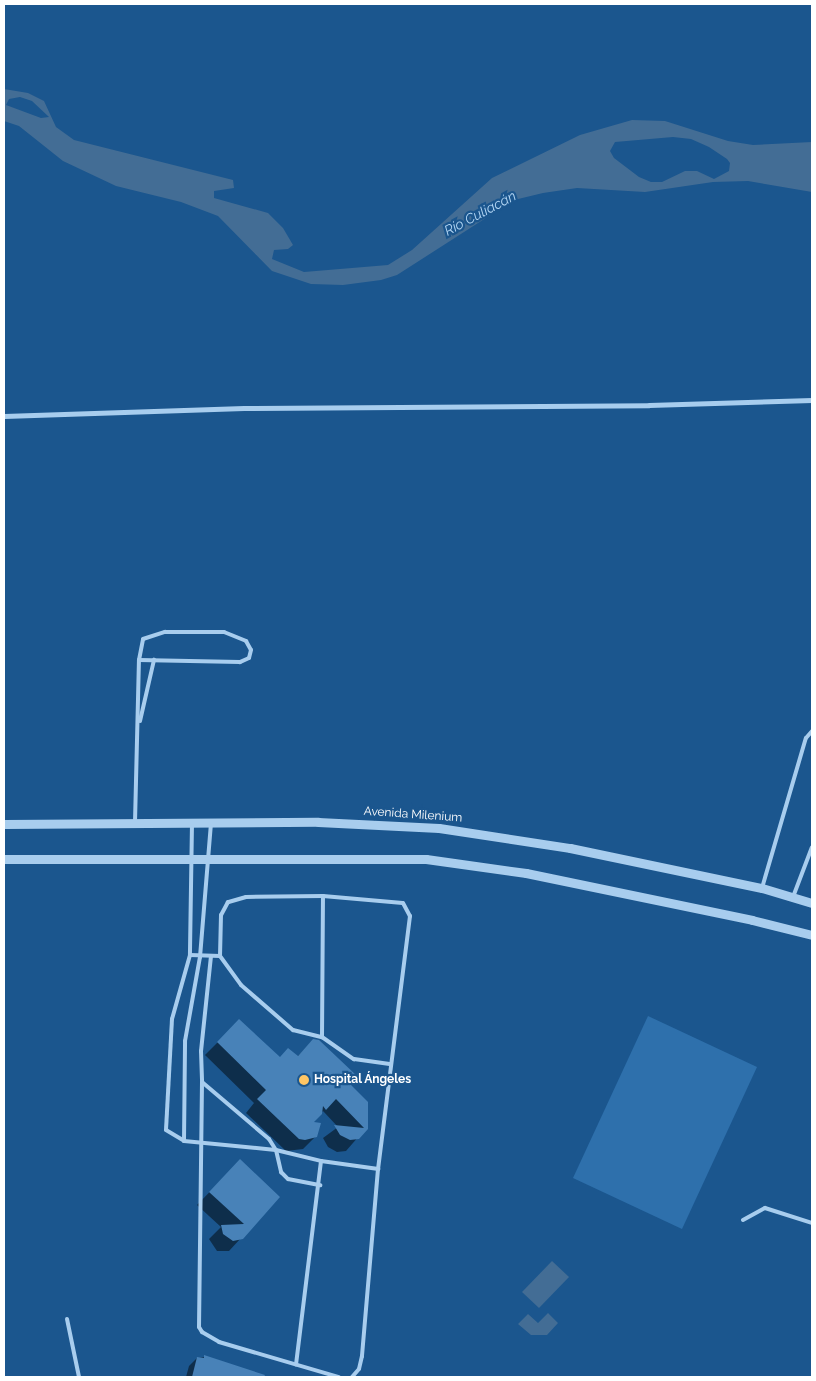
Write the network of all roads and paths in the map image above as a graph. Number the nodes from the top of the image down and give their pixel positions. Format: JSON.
{"nodes":[{"id":1,"x":812,"y":400,"type":"edge"},
{"id":2,"x":4,"y":416,"type":"edge"},
{"id":3,"x":139,"y":660,"type":"junction"},
{"id":4,"x":154,"y":660,"type":"junction"},
{"id":5,"x":137,"y":730,"type":"junction"},
{"id":6,"x":812,"y":731,"type":"edge"},
{"id":7,"x":135,"y":822,"type":"junction"},
{"id":8,"x":192,"y":822,"type":"junction"},
{"id":9,"x":211,"y":822,"type":"junction"},
{"id":10,"x":4,"y":824,"type":"edge"},
{"id":11,"x":812,"y":847,"type":"edge"},
{"id":12,"x":192,"y":856,"type":"junction"},
{"id":13,"x":209,"y":856,"type":"junction"},
{"id":14,"x":4,"y":859,"type":"edge"},
{"id":15,"x":762,"y":888,"type":"junction"},
{"id":16,"x":323,"y":896,"type":"junction"},
{"id":17,"x":793,"y":897,"type":"junction"},
{"id":18,"x":812,"y":903,"type":"edge"},
{"id":19,"x":812,"y":936,"type":"edge"},
{"id":20,"x":190,"y":955,"type":"junction"},
{"id":21,"x":211,"y":956,"type":"junction"},
{"id":22,"x":220,"y":956,"type":"junction"},
{"id":23,"x":200,"y":957,"type":"junction"},
{"id":24,"x":322,"y":1037,"type":"junction"},
{"id":25,"x":390,"y":1064,"type":"junction"},
{"id":26,"x":202,"y":1082,"type":"junction"},
{"id":27,"x":184,"y":1141,"type":"junction"},
{"id":28,"x":202,"y":1142,"type":"junction"},
{"id":29,"x":276,"y":1150,"type":"junction"},
{"id":30,"x":321,"y":1161,"type":"junction"},
{"id":31,"x":378,"y":1169,"type":"junction"},
{"id":32,"x":320,"y":1185,"type":"junction"},
{"id":33,"x":743,"y":1220,"type":"dead end"},
{"id":34,"x":812,"y":1223,"type":"edge"},
{"id":35,"x":66,"y":1319,"type":"dead end"},
{"id":36,"x":296,"y":1364,"type":"junction"},
{"id":37,"x":79,"y":1377,"type":"edge"},
{"id":38,"x":338,"y":1377,"type":"edge"},
{"id":39,"x":352,"y":1377,"type":"edge"}],
"edges":[{"from":1,"to":2,"type":"street"},
{"from":3,"to":4,"type":"lane"},
{"from":3,"to":4,"type":"lane"},
{"from":3,"to":5,"type":"lane"},
{"from":4,"to":5,"type":"lane"},
{"from":5,"to":7,"type":"lane"},
{"from":6,"to":15,"type":"lane"},
{"from":7,"to":8,"type":"street","name":"Avenida Milenium"},
{"from":7,"to":10,"type":"street","name":"Avenida Milenium"},
{"from":8,"to":9,"type":"street","name":"Avenida Milenium"},
{"from":8,"to":12,"type":"lane"},
{"from":9,"to":13,"type":"lane"},
{"from":9,"to":15,"type":"street","name":"Avenida Milenium"},
{"from":11,"to":17,"type":"lane"},
{"from":12,"to":13,"type":"street"},
{"from":12,"to":14,"type":"street"},
{"from":12,"to":20,"type":"lane"},
{"from":13,"to":19,"type":"street"},
{"from":13,"to":23,"type":"lane"},
{"from":15,"to":17,"type":"street","name":"Avenida Milenium"},
{"from":16,"to":22,"type":"lane"},
{"from":16,"to":24,"type":"lane"},
{"from":16,"to":25,"type":"lane"},
{"from":17,"to":18,"type":"street","name":"Avenida Milenium"},
{"from":20,"to":23,"type":"lane"},
{"from":20,"to":27,"type":"lane"},
{"from":21,"to":22,"type":"lane"},
{"from":21,"to":23,"type":"lane"},
{"from":21,"to":26,"type":"lane"},
{"from":22,"to":24,"type":"lane"},
{"from":23,"to":27,"type":"lane"},
{"from":24,"to":25,"type":"lane"},
{"from":25,"to":31,"type":"lane"},
{"from":26,"to":28,"type":"lane"},
{"from":26,"to":29,"type":"lane"},
{"from":27,"to":28,"type":"lane"},
{"from":28,"to":29,"type":"lane"},
{"from":28,"to":36,"type":"lane"},
{"from":29,"to":30,"type":"lane"},
{"from":29,"to":32,"type":"lane"},
{"from":30,"to":31,"type":"lane"},
{"from":30,"to":32,"type":"lane"},
{"from":31,"to":39,"type":"lane"},
{"from":32,"to":36,"type":"lane"},
{"from":33,"to":34,"type":"lane"},
{"from":35,"to":37,"type":"lane"},
{"from":36,"to":38,"type":"lane"}]}
